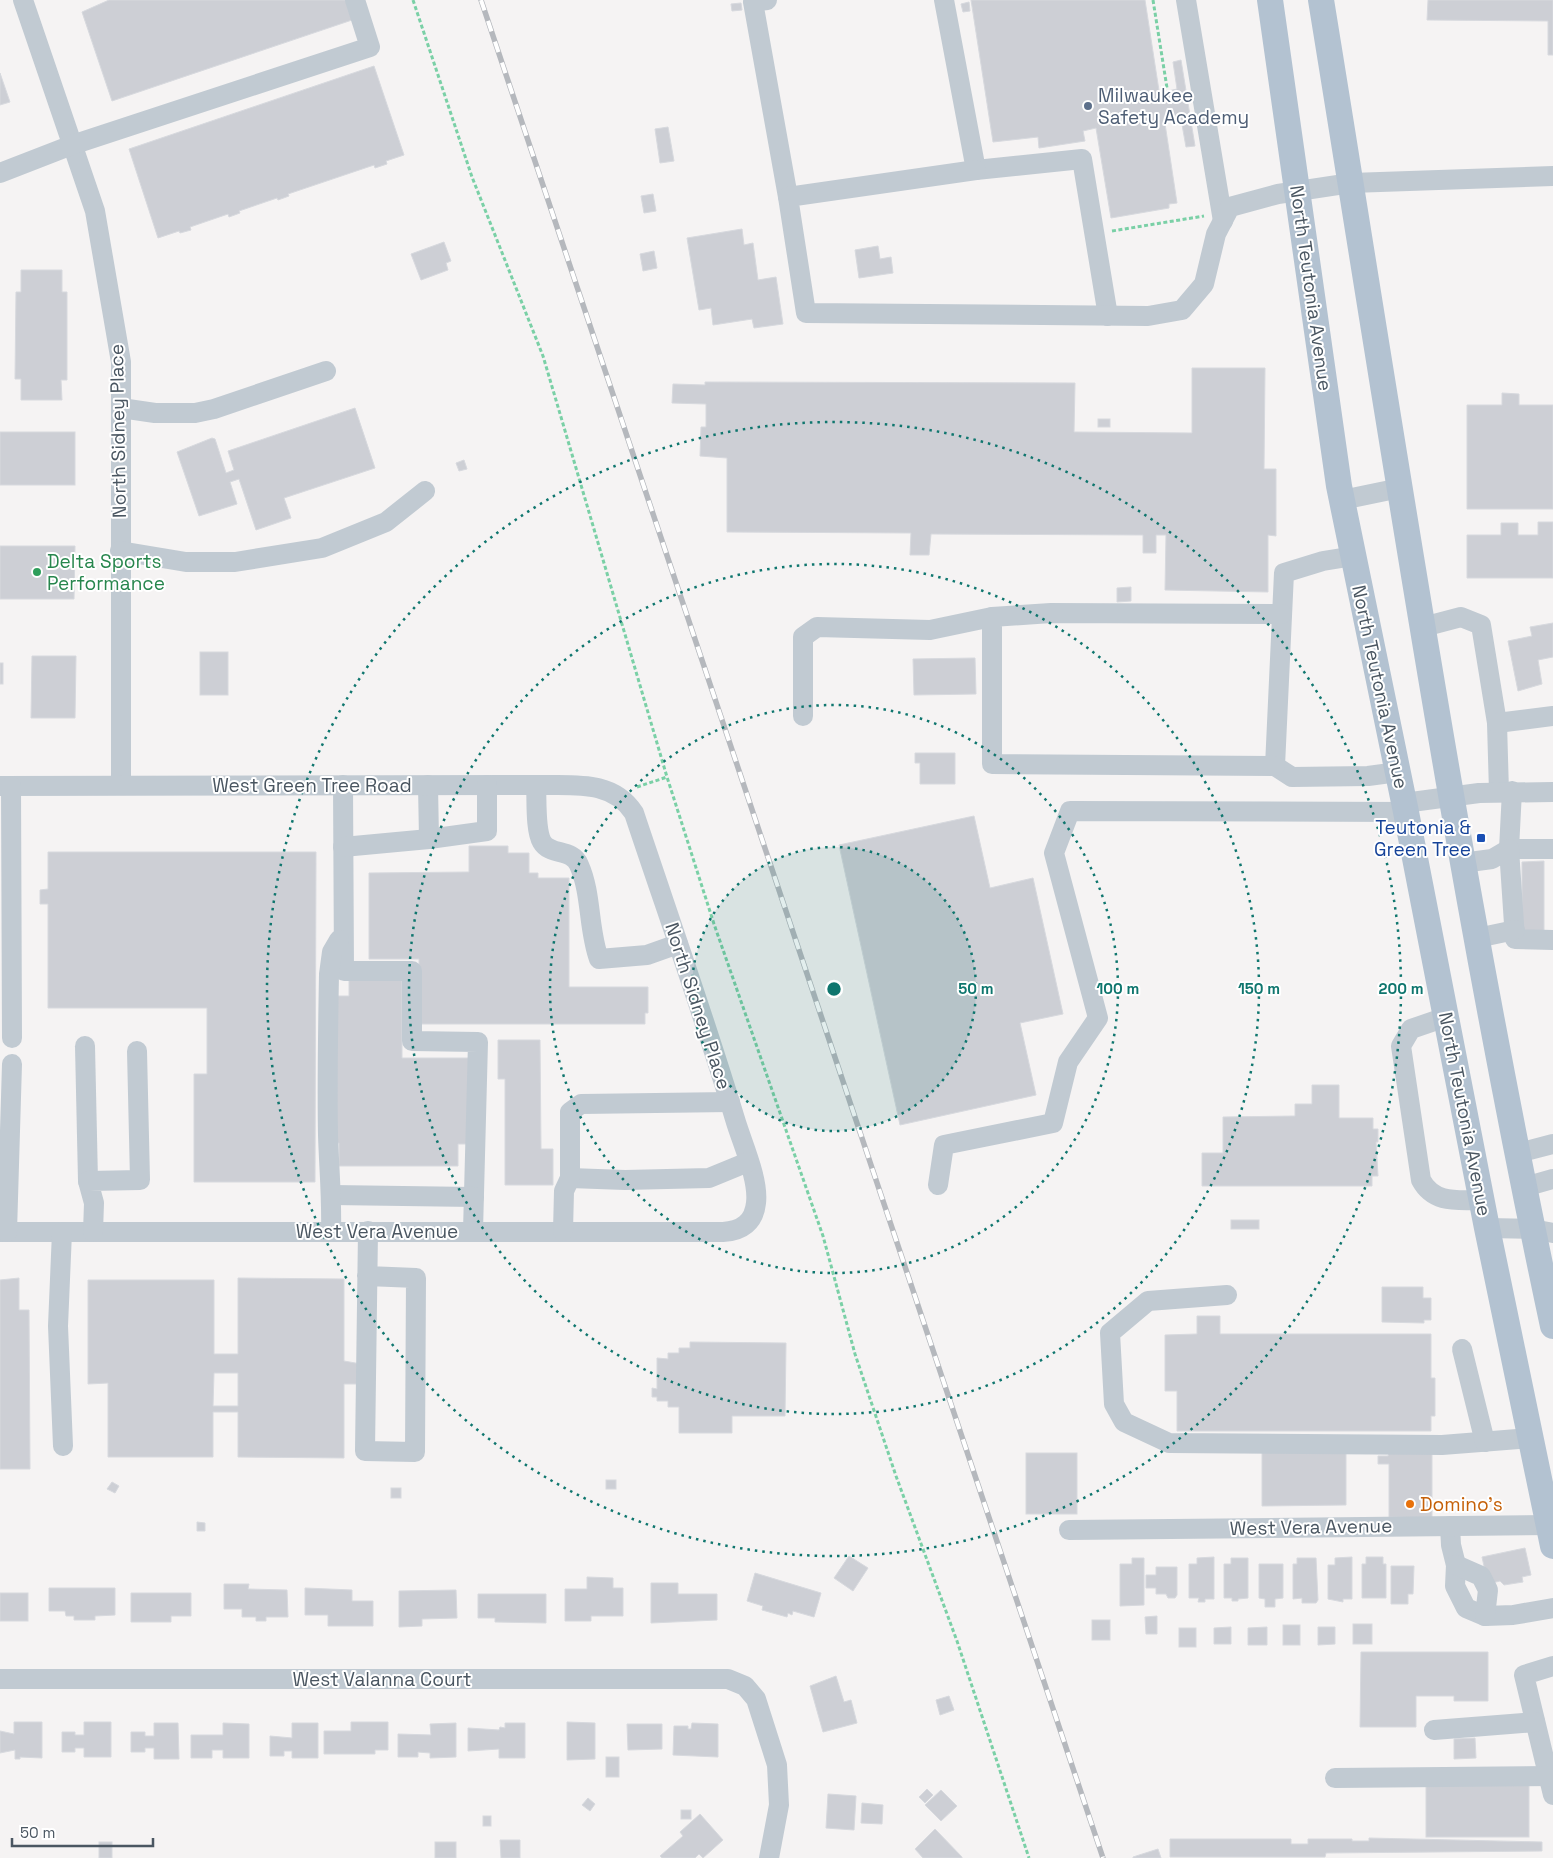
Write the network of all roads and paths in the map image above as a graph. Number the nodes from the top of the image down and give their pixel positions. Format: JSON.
{"nodes":[{"id":1,"x":23,"y":0,"type":"edge"},
{"id":2,"x":355,"y":0,"type":"edge"},
{"id":3,"x":413,"y":0,"type":"edge"},
{"id":4,"x":767,"y":0,"type":"edge"},
{"id":5,"x":944,"y":0,"type":"edge"},
{"id":6,"x":1153,"y":0,"type":"edge"},
{"id":7,"x":1186,"y":0,"type":"edge"},
{"id":8,"x":1270,"y":0,"type":"edge"},
{"id":9,"x":1322,"y":0,"type":"edge"},
{"id":10,"x":1167,"y":88,"type":"dead end"},
{"id":11,"x":72,"y":145,"type":"junction"},
{"id":12,"x":976,"y":170,"type":"junction"},
{"id":13,"x":0,"y":173,"type":"edge"},
{"id":14,"x":1553,"y":176,"type":"edge"},
{"id":15,"x":1351,"y":183,"type":"junction"},
{"id":16,"x":1297,"y":191,"type":"junction"},
{"id":17,"x":788,"y":197,"type":"junction"},
{"id":18,"x":1202,"y":207,"type":"dead end"},
{"id":19,"x":1223,"y":221,"type":"junction"},
{"id":20,"x":1104,"y":232,"type":"dead end"},
{"id":21,"x":1108,"y":316,"type":"junction"},
{"id":22,"x":326,"y":371,"type":"dead end"},
{"id":23,"x":121,"y":408,"type":"junction"},
{"id":24,"x":1400,"y":488,"type":"junction"},
{"id":25,"x":425,"y":491,"type":"dead end"},
{"id":26,"x":1342,"y":500,"type":"junction"},
{"id":27,"x":120,"y":551,"type":"junction"},
{"id":28,"x":1354,"y":556,"type":"junction"},
{"id":29,"x":1282,"y":614,"type":"junction"},
{"id":30,"x":992,"y":618,"type":"junction"},
{"id":31,"x":1423,"y":627,"type":"junction"},
{"id":32,"x":803,"y":716,"type":"dead end"},
{"id":33,"x":1553,"y":716,"type":"edge"},
{"id":34,"x":1497,"y":723,"type":"junction"},
{"id":35,"x":1275,"y":766,"type":"junction"},
{"id":36,"x":1398,"y":772,"type":"junction"},
{"id":37,"x":667,"y":777,"type":"junction"},
{"id":38,"x":343,"y":785,"type":"junction"},
{"id":39,"x":428,"y":785,"type":"junction"},
{"id":40,"x":487,"y":785,"type":"junction"},
{"id":41,"x":536,"y":785,"type":"junction"},
{"id":42,"x":6,"y":786,"type":"edge"},
{"id":43,"x":121,"y":786,"type":"junction"},
{"id":44,"x":1505,"y":792,"type":"junction"},
{"id":45,"x":1553,"y":792,"type":"edge"},
{"id":46,"x":1450,"y":796,"type":"junction"},
{"id":47,"x":621,"y":798,"type":"junction"},
{"id":48,"x":1405,"y":807,"type":"junction"},
{"id":49,"x":429,"y":839,"type":"junction"},
{"id":50,"x":343,"y":846,"type":"junction"},
{"id":51,"x":1509,"y":848,"type":"junction"},
{"id":52,"x":1553,"y":849,"type":"edge"},
{"id":53,"x":1462,"y":863,"type":"junction"},
{"id":54,"x":1515,"y":930,"type":"junction"},
{"id":55,"x":344,"y":931,"type":"junction"},
{"id":56,"x":1477,"y":938,"type":"junction"},
{"id":57,"x":1553,"y":940,"type":"edge"},
{"id":58,"x":678,"y":944,"type":"junction"},
{"id":59,"x":1446,"y":1017,"type":"junction"},
{"id":60,"x":12,"y":1038,"type":"dead end"},
{"id":61,"x":85,"y":1046,"type":"dead end"},
{"id":62,"x":137,"y":1051,"type":"dead end"},
{"id":63,"x":12,"y":1064,"type":"dead end"},
{"id":64,"x":730,"y":1102,"type":"junction"},
{"id":65,"x":1553,"y":1144,"type":"edge"},
{"id":66,"x":1518,"y":1153,"type":"junction"},
{"id":67,"x":748,"y":1162,"type":"junction"},
{"id":68,"x":570,"y":1178,"type":"junction"},
{"id":69,"x":1553,"y":1179,"type":"edge"},
{"id":70,"x":88,"y":1181,"type":"junction"},
{"id":71,"x":938,"y":1185,"type":"dead end"},
{"id":72,"x":1524,"y":1187,"type":"junction"},
{"id":73,"x":332,"y":1195,"type":"junction"},
{"id":74,"x":474,"y":1196,"type":"junction"},
{"id":75,"x":1482,"y":1200,"type":"junction"},
{"id":76,"x":751,"y":1220,"type":"joint"},
{"id":77,"x":1487,"y":1228,"type":"junction"},
{"id":78,"x":368,"y":1231,"type":"junction"},
{"id":79,"x":473,"y":1231,"type":"junction"},
{"id":80,"x":563,"y":1231,"type":"junction"},
{"id":81,"x":1543,"y":1231,"type":"edge"},
{"id":82,"x":3,"y":1232,"type":"edge"},
{"id":83,"x":62,"y":1232,"type":"junction"},
{"id":84,"x":93,"y":1232,"type":"junction"},
{"id":85,"x":331,"y":1232,"type":"junction"},
{"id":86,"x":367,"y":1276,"type":"junction"},
{"id":87,"x":1227,"y":1295,"type":"dead end"},
{"id":88,"x":1553,"y":1326,"type":"edge"},
{"id":89,"x":1462,"y":1349,"type":"dead end"},
{"id":90,"x":1531,"y":1438,"type":"junction"},
{"id":91,"x":1485,"y":1442,"type":"junction"},
{"id":92,"x":63,"y":1446,"type":"dead end"},
{"id":93,"x":1450,"y":1526,"type":"junction"},
{"id":94,"x":1069,"y":1530,"type":"dead end"},
{"id":95,"x":1552,"y":1532,"type":"edge"},
{"id":96,"x":1456,"y":1565,"type":"junction"},
{"id":97,"x":1553,"y":1608,"type":"edge"},
{"id":98,"x":1485,"y":1616,"type":"junction"},
{"id":99,"x":1553,"y":1666,"type":"edge"},
{"id":100,"x":0,"y":1679,"type":"edge"},
{"id":101,"x":1535,"y":1722,"type":"junction"},
{"id":102,"x":1434,"y":1730,"type":"dead end"},
{"id":103,"x":1335,"y":1778,"type":"dead end"},
{"id":104,"x":1552,"y":1782,"type":"edge"},
{"id":105,"x":769,"y":1858,"type":"edge"},
{"id":106,"x":1029,"y":1858,"type":"edge"}],
"edges":[{"from":1,"to":11,"type":"street","name":"North Sidney Place"},
{"from":2,"to":11,"type":"street"},
{"from":3,"to":37,"type":"path"},
{"from":4,"to":17,"type":"street"},
{"from":5,"to":12,"type":"street"},
{"from":6,"to":10,"type":"path"},
{"from":7,"to":19,"type":"street"},
{"from":8,"to":16,"type":"main road","name":"North Teutonia Avenue"},
{"from":9,"to":15,"type":"main road"},
{"from":11,"to":13,"type":"street"},
{"from":11,"to":23,"type":"street","name":"North Sidney Place"},
{"from":12,"to":17,"type":"street"},
{"from":12,"to":21,"type":"street"},
{"from":14,"to":15,"type":"street"},
{"from":15,"to":16,"type":"street"},
{"from":15,"to":24,"type":"main road"},
{"from":16,"to":19,"type":"street"},
{"from":16,"to":26,"type":"main road","name":"North Teutonia Avenue"},
{"from":17,"to":21,"type":"street"},
{"from":18,"to":20,"type":"path"},
{"from":19,"to":21,"type":"street"},
{"from":22,"to":23,"type":"street"},
{"from":23,"to":27,"type":"street","name":"North Sidney Place"},
{"from":24,"to":26,"type":"street"},
{"from":24,"to":31,"type":"main road"},
{"from":25,"to":27,"type":"street"},
{"from":26,"to":28,"type":"main road","name":"North Teutonia Avenue"},
{"from":27,"to":43,"type":"street","name":"North Sidney Place"},
{"from":28,"to":29,"type":"street"},
{"from":28,"to":36,"type":"main road","name":"North Teutonia Avenue"},
{"from":29,"to":30,"type":"street"},
{"from":29,"to":35,"type":"street"},
{"from":30,"to":32,"type":"street"},
{"from":30,"to":35,"type":"street"},
{"from":31,"to":34,"type":"street"},
{"from":31,"to":46,"type":"main road"},
{"from":33,"to":34,"type":"street"},
{"from":34,"to":44,"type":"street"},
{"from":35,"to":36,"type":"street"},
{"from":36,"to":48,"type":"main road","name":"North Teutonia Avenue"},
{"from":37,"to":47,"type":"path"},
{"from":37,"to":106,"type":"path"},
{"from":38,"to":39,"type":"street","name":"West Green Tree Road"},
{"from":38,"to":43,"type":"street","name":"West Green Tree Road"},
{"from":38,"to":50,"type":"street"},
{"from":39,"to":40,"type":"street","name":"West Green Tree Road"},
{"from":39,"to":49,"type":"street"},
{"from":40,"to":41,"type":"street","name":"West Green Tree Road"},
{"from":40,"to":49,"type":"street"},
{"from":41,"to":47,"type":"street","name":"West Green Tree Road"},
{"from":41,"to":58,"type":"street"},
{"from":42,"to":43,"type":"street","name":"West Green Tree Road"},
{"from":42,"to":60,"type":"street"},
{"from":44,"to":45,"type":"street"},
{"from":44,"to":46,"type":"street"},
{"from":44,"to":51,"type":"street"},
{"from":46,"to":48,"type":"street"},
{"from":46,"to":53,"type":"main road"},
{"from":47,"to":58,"type":"street","name":"North Sidney Place"},
{"from":48,"to":59,"type":"main road","name":"North Teutonia Avenue"},
{"from":48,"to":71,"type":"street"},
{"from":49,"to":50,"type":"street"},
{"from":50,"to":55,"type":"street"},
{"from":51,"to":52,"type":"street"},
{"from":51,"to":53,"type":"street"},
{"from":51,"to":54,"type":"street"},
{"from":53,"to":56,"type":"main road"},
{"from":54,"to":56,"type":"street"},
{"from":54,"to":57,"type":"street"},
{"from":55,"to":73,"type":"street"},
{"from":55,"to":74,"type":"street"},
{"from":56,"to":66,"type":"main road"},
{"from":58,"to":64,"type":"street","name":"North Sidney Place"},
{"from":59,"to":75,"type":"main road","name":"North Teutonia Avenue"},
{"from":59,"to":75,"type":"street"},
{"from":61,"to":70,"type":"street"},
{"from":62,"to":70,"type":"street"},
{"from":63,"to":82,"type":"street"},
{"from":64,"to":67,"type":"street","name":"North Sidney Place"},
{"from":64,"to":68,"type":"street"},
{"from":65,"to":66,"type":"street"},
{"from":66,"to":72,"type":"main road"},
{"from":67,"to":68,"type":"street"},
{"from":67,"to":76,"type":"street","name":"North Sidney Place"},
{"from":68,"to":80,"type":"street"},
{"from":69,"to":72,"type":"street"},
{"from":70,"to":84,"type":"street"},
{"from":72,"to":81,"type":"main road"},
{"from":73,"to":74,"type":"street"},
{"from":73,"to":85,"type":"street"},
{"from":74,"to":79,"type":"street"},
{"from":75,"to":77,"type":"main road","name":"North Teutonia Avenue"},
{"from":76,"to":80,"type":"street","name":"West Vera Avenue"},
{"from":77,"to":81,"type":"street"},
{"from":77,"to":90,"type":"main road","name":"North Teutonia Avenue"},
{"from":78,"to":79,"type":"street","name":"West Vera Avenue"},
{"from":78,"to":85,"type":"street","name":"West Vera Avenue"},
{"from":78,"to":86,"type":"street"},
{"from":79,"to":80,"type":"street","name":"West Vera Avenue"},
{"from":81,"to":88,"type":"main road"},
{"from":82,"to":83,"type":"street","name":"West Vera Avenue"},
{"from":83,"to":84,"type":"street","name":"West Vera Avenue"},
{"from":83,"to":92,"type":"street"},
{"from":84,"to":85,"type":"street","name":"West Vera Avenue"},
{"from":86,"to":86,"type":"street"},
{"from":87,"to":91,"type":"street"},
{"from":89,"to":91,"type":"street"},
{"from":90,"to":91,"type":"street"},
{"from":90,"to":95,"type":"main road","name":"North Teutonia Avenue"},
{"from":93,"to":94,"type":"street","name":"West Vera Avenue"},
{"from":93,"to":95,"type":"street","name":"West Vera Avenue"},
{"from":93,"to":96,"type":"street"},
{"from":96,"to":98,"type":"street"},
{"from":96,"to":98,"type":"street"},
{"from":97,"to":98,"type":"street"},
{"from":99,"to":101,"type":"street"},
{"from":100,"to":105,"type":"street","name":"West Valanna Court"},
{"from":101,"to":102,"type":"street"},
{"from":101,"to":104,"type":"street"},
{"from":103,"to":104,"type":"street"}]}
